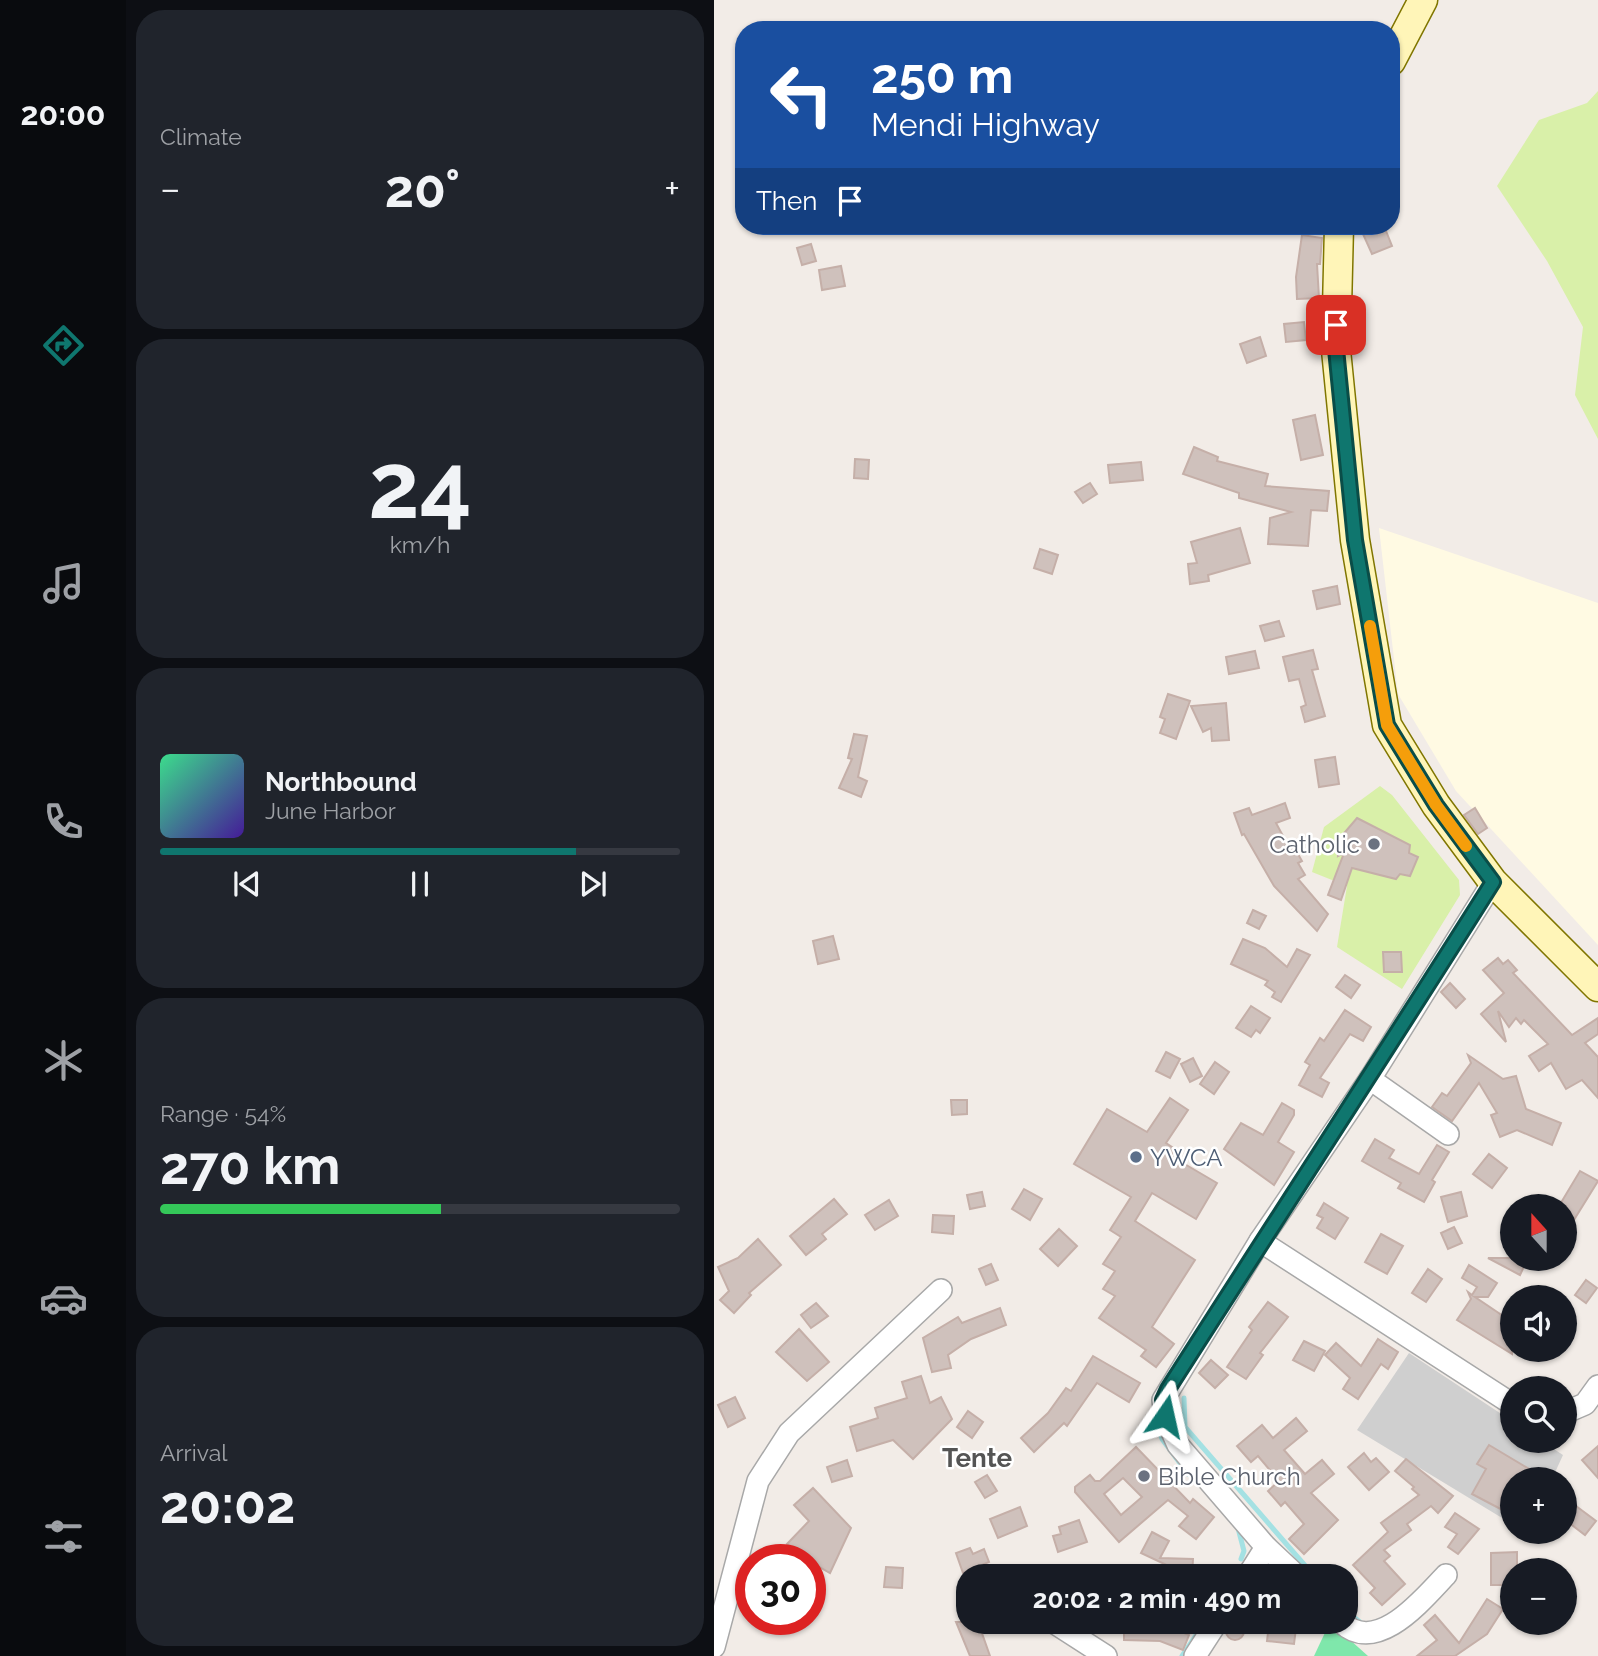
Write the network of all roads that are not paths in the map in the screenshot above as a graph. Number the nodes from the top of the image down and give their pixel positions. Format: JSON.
{"nodes":[{"id":1,"x":1423,"y":0,"type":"edge"},
{"id":2,"x":1400,"y":44,"type":"edge"},
{"id":3,"x":1339,"y":235,"type":"edge"},
{"id":4,"x":1493,"y":882,"type":"junction"},
{"id":5,"x":1598,"y":987,"type":"edge"},
{"id":6,"x":1370,"y":1079,"type":"junction"},
{"id":7,"x":1448,"y":1134,"type":"dead end"},
{"id":8,"x":1260,"y":1241,"type":"junction"},
{"id":9,"x":940,"y":1290,"type":"dead end"},
{"id":10,"x":1598,"y":1385,"type":"edge"},
{"id":11,"x":1500,"y":1396,"type":"edge"},
{"id":12,"x":1577,"y":1407,"type":"edge"},
{"id":13,"x":1266,"y":1547,"type":"junction"},
{"id":14,"x":1255,"y":1564,"type":"edge"},
{"id":15,"x":1284,"y":1564,"type":"edge"},
{"id":16,"x":1446,"y":1575,"type":"dead end"},
{"id":17,"x":1072,"y":1634,"type":"edge"},
{"id":18,"x":1209,"y":1634,"type":"edge"},
{"id":19,"x":1358,"y":1634,"type":"edge"},
{"id":20,"x":714,"y":1647,"type":"edge"},
{"id":21,"x":1106,"y":1656,"type":"edge"},
{"id":22,"x":1195,"y":1656,"type":"edge"}],
"edges":[{"from":1,"to":2,"type":"main road"},
{"from":3,"to":4,"type":"main road"},
{"from":4,"to":5,"type":"main road"},
{"from":4,"to":6,"type":"street"},
{"from":6,"to":7,"type":"street"},
{"from":6,"to":8,"type":"street"},
{"from":8,"to":11,"type":"street"},
{"from":8,"to":13,"type":"street"},
{"from":9,"to":20,"type":"street"},
{"from":10,"to":12,"type":"street"},
{"from":13,"to":14,"type":"street"},
{"from":13,"to":15,"type":"street"},
{"from":16,"to":19,"type":"street"},
{"from":17,"to":21,"type":"street"},
{"from":18,"to":22,"type":"street"}]}
